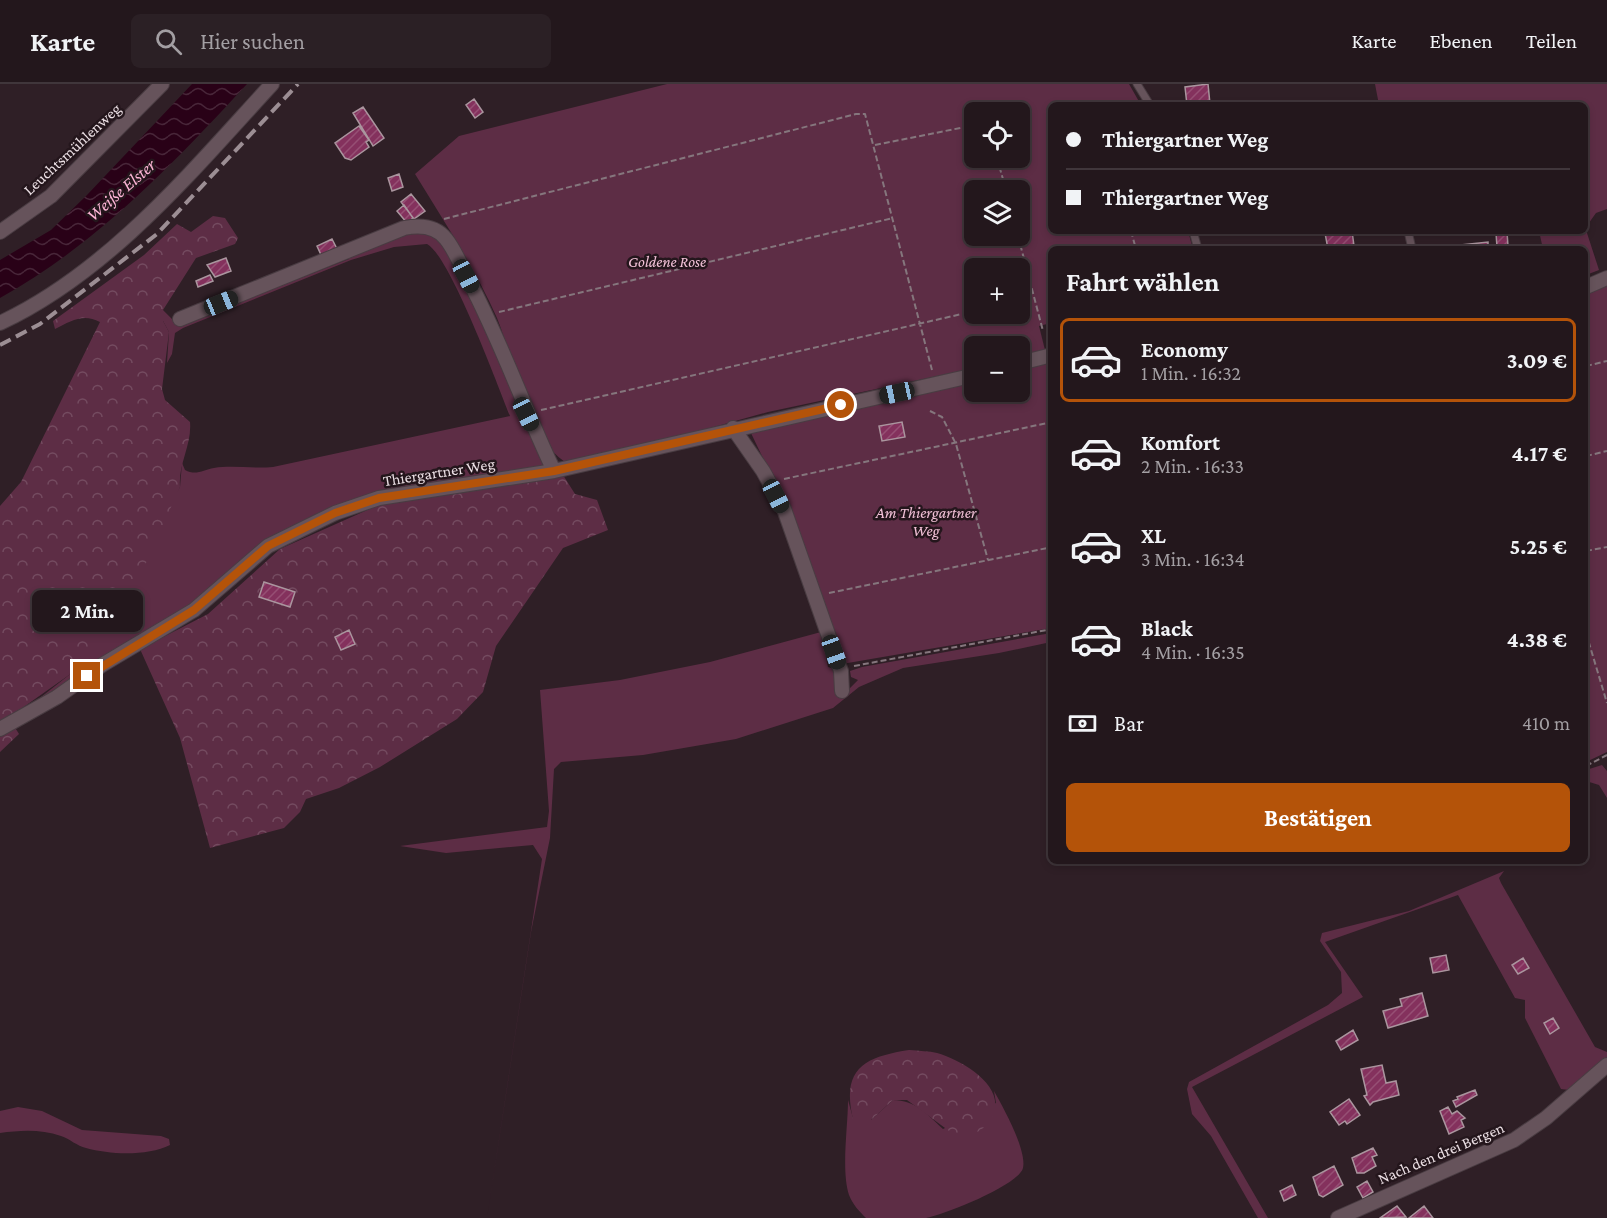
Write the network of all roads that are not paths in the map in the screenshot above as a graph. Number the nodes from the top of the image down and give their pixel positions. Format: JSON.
{"nodes":[{"id":1,"x":162,"y":84,"type":"edge"},
{"id":2,"x":272,"y":84,"type":"edge"},
{"id":3,"x":1137,"y":84,"type":"edge"},
{"id":4,"x":1148,"y":102,"type":"edge"},
{"id":5,"x":0,"y":232,"type":"edge"},
{"id":6,"x":1607,"y":278,"type":"edge"},
{"id":7,"x":1588,"y":286,"type":"edge"},
{"id":8,"x":180,"y":319,"type":"dead end"},
{"id":9,"x":0,"y":322,"type":"edge"},
{"id":10,"x":1048,"y":357,"type":"edge"},
{"id":11,"x":1030,"y":361,"type":"edge"},
{"id":12,"x":964,"y":378,"type":"edge"},
{"id":13,"x":734,"y":428,"type":"junction"},
{"id":14,"x":554,"y":471,"type":"junction"},
{"id":15,"x":842,"y":691,"type":"dead end"},
{"id":16,"x":0,"y":729,"type":"edge"},
{"id":17,"x":1607,"y":1065,"type":"edge"},
{"id":18,"x":1338,"y":1218,"type":"edge"}],
"edges":[{"from":1,"to":5,"type":"street","name":"Leuchtsmühlenweg"},
{"from":2,"to":9,"type":"street"},
{"from":3,"to":4,"type":"lane"},
{"from":6,"to":7,"type":"street"},
{"from":8,"to":14,"type":"street"},
{"from":10,"to":11,"type":"street"},
{"from":12,"to":13,"type":"street","name":"Thiergartner Weg"},
{"from":13,"to":14,"type":"street","name":"Thiergartner Weg"},
{"from":13,"to":15,"type":"street"},
{"from":14,"to":16,"type":"street","name":"Thiergartner Weg"},
{"from":17,"to":18,"type":"street","name":"Nach den drei Bergen"}]}
